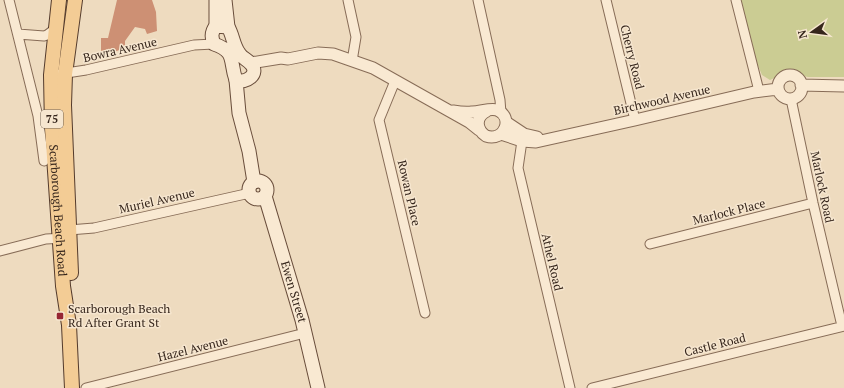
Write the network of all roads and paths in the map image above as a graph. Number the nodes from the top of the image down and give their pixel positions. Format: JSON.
{"nodes":[{"id":1,"x":9,"y":0,"type":"edge"},
{"id":2,"x":59,"y":0,"type":"edge"},
{"id":3,"x":75,"y":0,"type":"edge"},
{"id":4,"x":216,"y":0,"type":"edge"},
{"id":5,"x":225,"y":0,"type":"edge"},
{"id":6,"x":348,"y":0,"type":"edge"},
{"id":7,"x":478,"y":0,"type":"edge"},
{"id":8,"x":606,"y":0,"type":"edge"},
{"id":9,"x":736,"y":0,"type":"edge"},
{"id":10,"x":55,"y":30,"type":"junction"},
{"id":11,"x":217,"y":32,"type":"junction"},
{"id":12,"x":18,"y":34,"type":"junction"},
{"id":13,"x":194,"y":45,"type":"junction"},
{"id":14,"x":352,"y":61,"type":"junction"},
{"id":15,"x":251,"y":72,"type":"junction"},
{"id":16,"x":58,"y":74,"type":"junction"},
{"id":17,"x":236,"y":80,"type":"junction"},
{"id":18,"x":395,"y":81,"type":"junction"},
{"id":19,"x":801,"y":85,"type":"junction"},
{"id":20,"x":497,"y":86,"type":"junction"},
{"id":21,"x":844,"y":86,"type":"edge"},
{"id":22,"x":778,"y":89,"type":"junction"},
{"id":23,"x":759,"y":91,"type":"junction"},
{"id":24,"x":791,"y":99,"type":"junction"},
{"id":25,"x":446,"y":109,"type":"junction"},
{"id":26,"x":488,"y":110,"type":"junction"},
{"id":27,"x":503,"y":118,"type":"junction"},
{"id":28,"x":635,"y":120,"type":"junction"},
{"id":29,"x":480,"y":130,"type":"junction"},
{"id":30,"x":501,"y":134,"type":"junction"},
{"id":31,"x":553,"y":138,"type":"junction"},
{"id":32,"x":522,"y":141,"type":"junction"},
{"id":33,"x":44,"y":161,"type":"dead end"},
{"id":34,"x":258,"y":190,"type":"junction"},
{"id":35,"x":813,"y":203,"type":"junction"},
{"id":36,"x":66,"y":235,"type":"junction"},
{"id":37,"x":650,"y":244,"type":"dead end"},
{"id":38,"x":0,"y":251,"type":"edge"},
{"id":39,"x":425,"y":313,"type":"dead end"},
{"id":40,"x":843,"y":326,"type":"edge"},
{"id":41,"x":301,"y":334,"type":"junction"},
{"id":42,"x":72,"y":388,"type":"edge"},
{"id":43,"x":86,"y":388,"type":"edge"},
{"id":44,"x":310,"y":388,"type":"edge"},
{"id":45,"x":318,"y":388,"type":"edge"},
{"id":46,"x":570,"y":388,"type":"edge"},
{"id":47,"x":593,"y":388,"type":"edge"}],
"edges":[{"from":1,"to":12,"type":"street"},
{"from":2,"to":10,"type":"main road","name":"Scarborough Beach Road","number":"75"},
{"from":3,"to":16,"type":"main road","name":"Scarborough Beach Road","number":"75"},
{"from":4,"to":11,"type":"main road"},
{"from":5,"to":11,"type":"main road"},
{"from":6,"to":14,"type":"street"},
{"from":7,"to":20,"type":"street"},
{"from":8,"to":28,"type":"street","name":"Cherry Road"},
{"from":9,"to":23,"type":"street"},
{"from":10,"to":12,"type":"street"},
{"from":10,"to":16,"type":"main road","name":"Scarborough Beach Road","number":"75"},
{"from":11,"to":13,"type":"street","name":"Bowra Avenue"},
{"from":11,"to":13,"type":"street","name":"Bowra Avenue"},
{"from":11,"to":15,"type":"main road"},
{"from":11,"to":17,"type":"main road","name":"Ewen Street"},
{"from":12,"to":33,"type":"street"},
{"from":13,"to":16,"type":"street","name":"Bowra Avenue"},
{"from":14,"to":15,"type":"street","name":"Birchwood Avenue"},
{"from":14,"to":18,"type":"street","name":"Birchwood Avenue"},
{"from":15,"to":17,"type":"main road"},
{"from":15,"to":34,"type":"main road","name":"Ewen Street"},
{"from":16,"to":36,"type":"main road","name":"Scarborough Beach Road","number":"75"},
{"from":17,"to":34,"type":"main road","name":"Ewen Street"},
{"from":18,"to":25,"type":"street","name":"Birchwood Avenue"},
{"from":18,"to":39,"type":"street","name":"Rowan Place"},
{"from":19,"to":21,"type":"street"},
{"from":19,"to":22,"type":"street"},
{"from":19,"to":24,"type":"street"},
{"from":20,"to":26,"type":"street"},
{"from":20,"to":27,"type":"street"},
{"from":22,"to":23,"type":"street","name":"Birchwood Avenue"},
{"from":22,"to":24,"type":"street"},
{"from":23,"to":28,"type":"street","name":"Birchwood Avenue"},
{"from":24,"to":35,"type":"street","name":"Marlock Road"},
{"from":25,"to":26,"type":"street","name":"Birchwood Avenue"},
{"from":25,"to":29,"type":"street","name":"Birchwood Avenue"},
{"from":26,"to":27,"type":"street","name":"Birchwood Avenue"},
{"from":26,"to":29,"type":"street"},
{"from":27,"to":30,"type":"street"},
{"from":27,"to":31,"type":"street","name":"Birchwood Avenue"},
{"from":28,"to":31,"type":"street","name":"Birchwood Avenue"},
{"from":29,"to":30,"type":"street","name":"Birchwood Avenue"},
{"from":30,"to":32,"type":"street","name":"Birchwood Avenue"},
{"from":31,"to":32,"type":"street","name":"Birchwood Avenue"},
{"from":32,"to":46,"type":"street","name":"Athel Road"},
{"from":34,"to":36,"type":"street","name":"Muriel Avenue"},
{"from":34,"to":41,"type":"main road","name":"Ewen Street"},
{"from":35,"to":37,"type":"street","name":"Marlock Place"},
{"from":35,"to":40,"type":"street","name":"Marlock Road"},
{"from":36,"to":38,"type":"street","name":"Muriel Avenue"},
{"from":36,"to":42,"type":"main road","name":"Scarborough Beach Road","number":"75"},
{"from":40,"to":47,"type":"street","name":"Castle Road"},
{"from":41,"to":43,"type":"street","name":"Hazel Avenue"},
{"from":41,"to":44,"type":"main road","name":"Ewen Street"},
{"from":41,"to":45,"type":"main road","name":"Ewen Street"}]}
